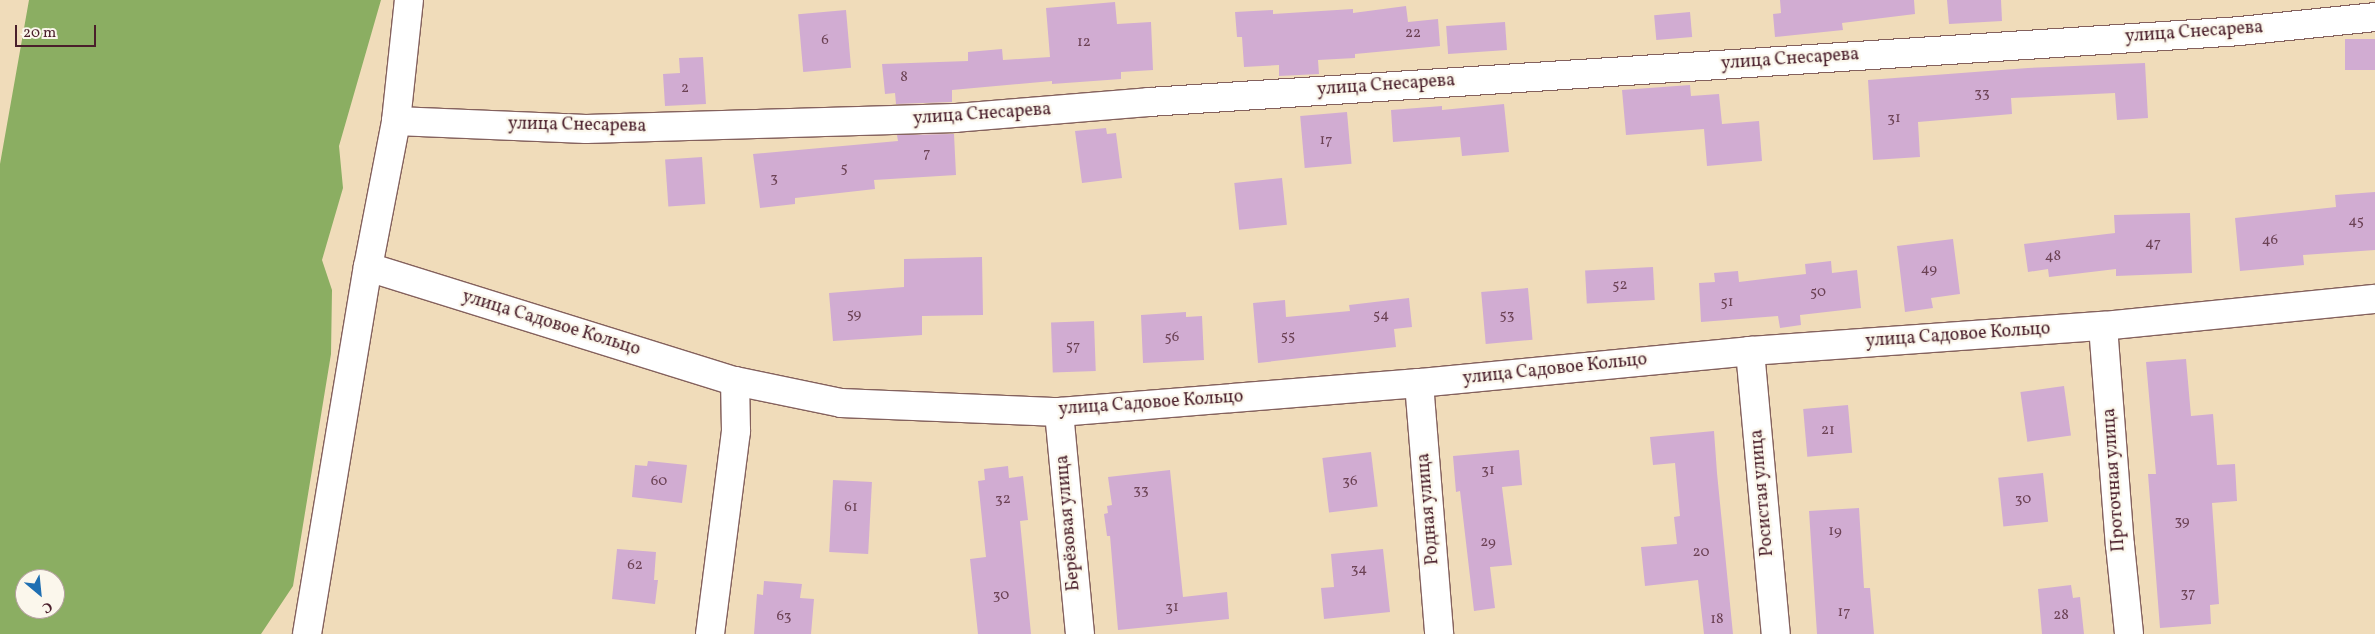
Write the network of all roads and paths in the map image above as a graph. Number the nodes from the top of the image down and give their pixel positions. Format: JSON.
{"nodes":[{"id":1,"x":409,"y":0,"type":"edge"},
{"id":2,"x":2375,"y":17,"type":"edge"},
{"id":3,"x":396,"y":121,"type":"junction"},
{"id":4,"x":368,"y":267,"type":"junction"},
{"id":5,"x":2375,"y":299,"type":"edge"},
{"id":6,"x":2103,"y":326,"type":"junction"},
{"id":7,"x":1750,"y":351,"type":"junction"},
{"id":8,"x":735,"y":381,"type":"junction"},
{"id":9,"x":1418,"y":383,"type":"junction"},
{"id":10,"x":1059,"y":412,"type":"junction"},
{"id":11,"x":308,"y":634,"type":"edge"},
{"id":12,"x":710,"y":634,"type":"edge"},
{"id":13,"x":1080,"y":634,"type":"edge"},
{"id":14,"x":1439,"y":634,"type":"edge"},
{"id":15,"x":1776,"y":634,"type":"edge"},
{"id":16,"x":2129,"y":634,"type":"edge"}],
"edges":[{"from":1,"to":3,"type":"street"},
{"from":2,"to":3,"type":"street","name":"улица Снесарева"},
{"from":3,"to":4,"type":"street"},
{"from":4,"to":8,"type":"street","name":"улица Садовое Кольцо"},
{"from":4,"to":11,"type":"street"},
{"from":5,"to":6,"type":"street","name":"улица Садовое Кольцо"},
{"from":6,"to":7,"type":"street","name":"улица Садовое Кольцо"},
{"from":6,"to":16,"type":"street","name":"Проточная улица"},
{"from":7,"to":9,"type":"street","name":"улица Садовое Кольцо"},
{"from":7,"to":15,"type":"street","name":"Росистая улица"},
{"from":8,"to":10,"type":"street","name":"улица Садовое Кольцо"},
{"from":8,"to":12,"type":"street"},
{"from":9,"to":10,"type":"street","name":"улица Садовое Кольцо"},
{"from":9,"to":14,"type":"street","name":"Родная улица"},
{"from":10,"to":13,"type":"street","name":"Берёзовая улица"}]}
